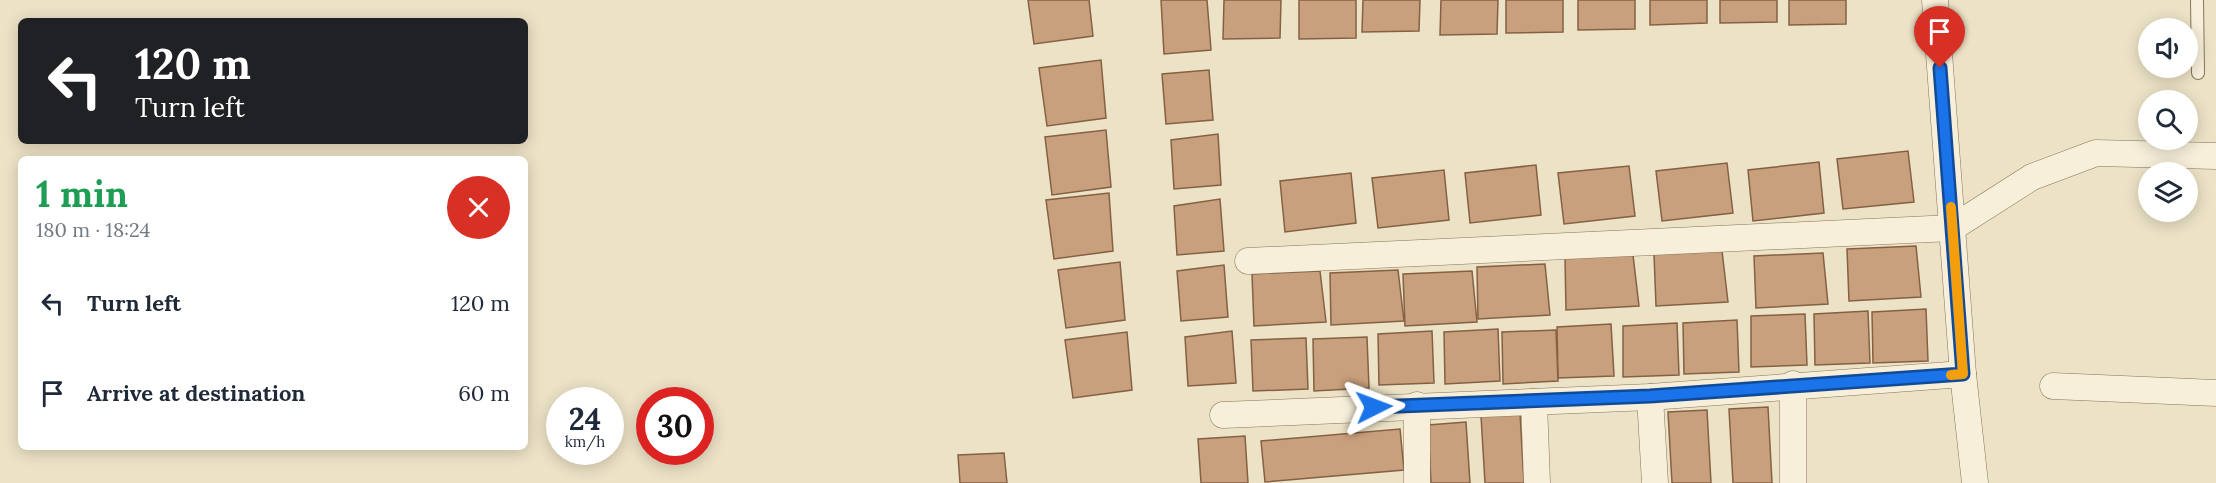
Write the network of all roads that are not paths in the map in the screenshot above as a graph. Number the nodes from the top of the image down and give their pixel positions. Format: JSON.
{"nodes":[{"id":1,"x":1935,"y":0,"type":"edge"},
{"id":2,"x":2197,"y":0,"type":"edge"},
{"id":3,"x":2197,"y":18,"type":"edge"},
{"id":4,"x":2216,"y":156,"type":"edge"},
{"id":5,"x":1952,"y":228,"type":"junction"},
{"id":6,"x":1248,"y":261,"type":"dead end"},
{"id":7,"x":1963,"y":374,"type":"junction"},
{"id":8,"x":1793,"y":384,"type":"junction"},
{"id":9,"x":2054,"y":386,"type":"dead end"},
{"id":10,"x":2216,"y":393,"type":"edge"},
{"id":11,"x":1650,"y":396,"type":"junction"},
{"id":12,"x":1534,"y":402,"type":"junction"},
{"id":13,"x":1417,"y":405,"type":"junction"},
{"id":14,"x":1223,"y":415,"type":"dead end"},
{"id":15,"x":1417,"y":483,"type":"edge"},
{"id":16,"x":1537,"y":483,"type":"edge"},
{"id":17,"x":1655,"y":483,"type":"edge"},
{"id":18,"x":1793,"y":483,"type":"edge"},
{"id":19,"x":1975,"y":483,"type":"edge"}],
"edges":[{"from":1,"to":5,"type":"street"},
{"from":2,"to":3,"type":"lane"},
{"from":4,"to":5,"type":"street"},
{"from":5,"to":6,"type":"street"},
{"from":5,"to":7,"type":"street"},
{"from":7,"to":8,"type":"street"},
{"from":7,"to":19,"type":"street"},
{"from":8,"to":11,"type":"street"},
{"from":8,"to":18,"type":"street"},
{"from":9,"to":10,"type":"street"},
{"from":11,"to":12,"type":"street"},
{"from":11,"to":17,"type":"street"},
{"from":12,"to":13,"type":"street"},
{"from":12,"to":16,"type":"street"},
{"from":13,"to":14,"type":"street"},
{"from":13,"to":15,"type":"street"}]}
